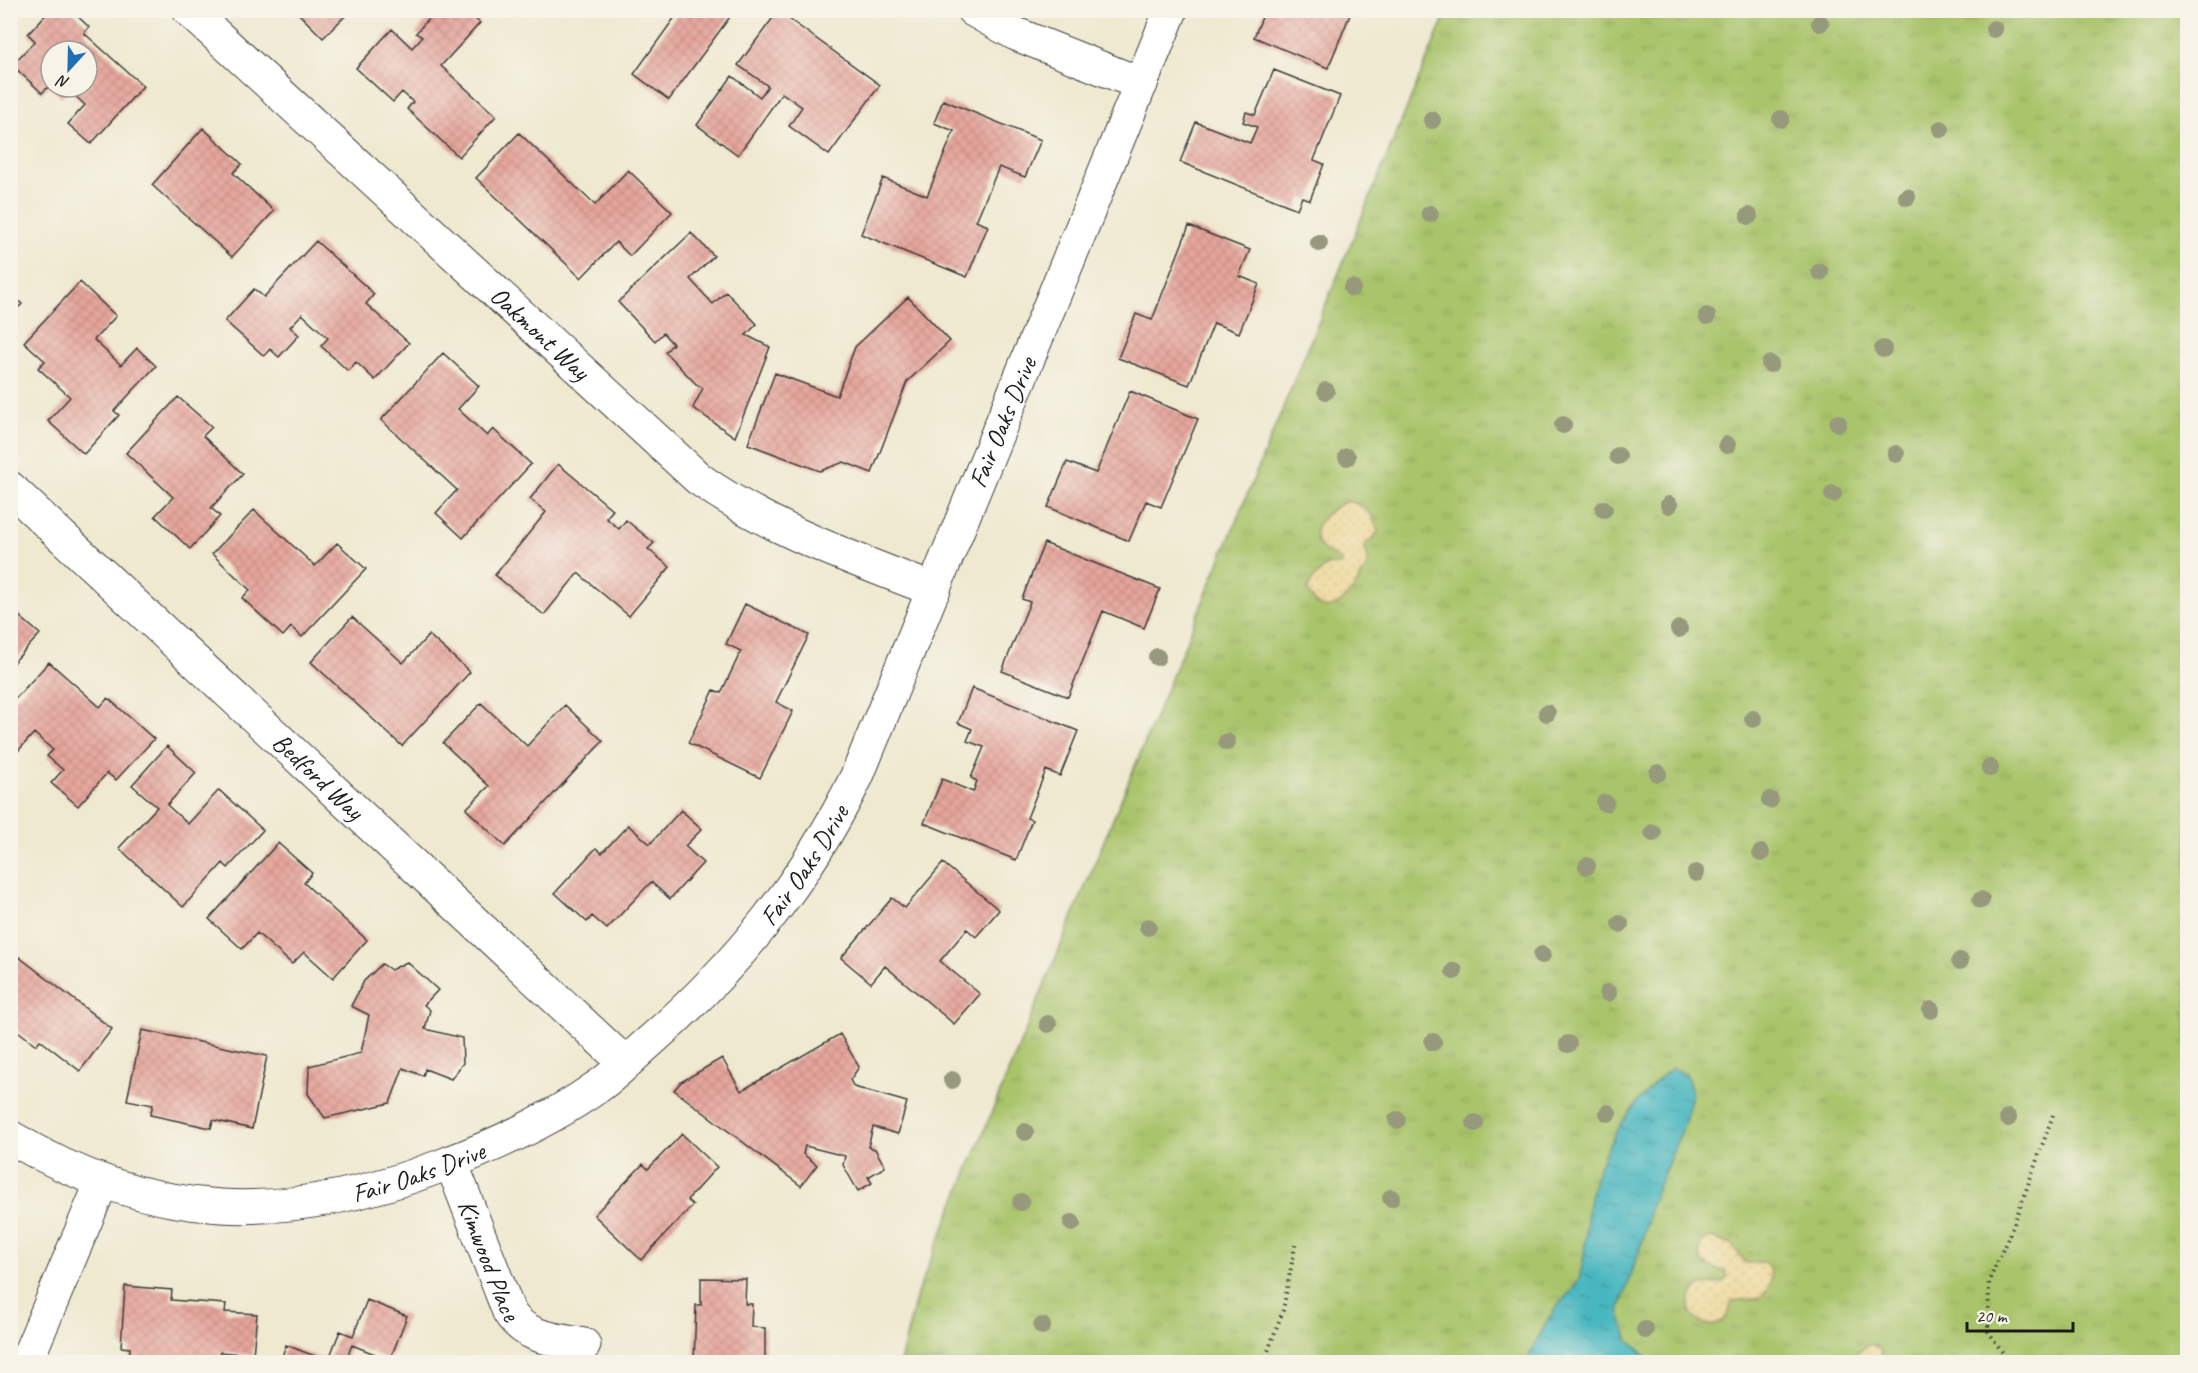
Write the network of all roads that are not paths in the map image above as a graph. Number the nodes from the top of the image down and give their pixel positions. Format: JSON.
{"nodes":[{"id":1,"x":189,"y":10,"type":"edge"},
{"id":2,"x":973,"y":10,"type":"edge"},
{"id":3,"x":1171,"y":10,"type":"edge"},
{"id":4,"x":1141,"y":84,"type":"junction"},
{"id":5,"x":10,"y":488,"type":"edge"},
{"id":6,"x":934,"y":590,"type":"junction"},
{"id":7,"x":625,"y":1063,"type":"junction"},
{"id":8,"x":10,"y":1137,"type":"edge"},
{"id":9,"x":452,"y":1162,"type":"junction"},
{"id":10,"x":102,"y":1182,"type":"junction"},
{"id":11,"x":584,"y":1345,"type":"dead end"},
{"id":12,"x":26,"y":1362,"type":"edge"}],
"edges":[{"from":1,"to":6,"type":"street","name":"Oakmont Way"},
{"from":2,"to":4,"type":"street"},
{"from":3,"to":4,"type":"street","name":"Fair Oaks Drive"},
{"from":4,"to":6,"type":"street","name":"Fair Oaks Drive"},
{"from":5,"to":7,"type":"street","name":"Bedford Way"},
{"from":6,"to":7,"type":"street","name":"Fair Oaks Drive"},
{"from":7,"to":9,"type":"street","name":"Fair Oaks Drive"},
{"from":8,"to":10,"type":"street","name":"Fair Oaks Drive"},
{"from":9,"to":10,"type":"street","name":"Fair Oaks Drive"},
{"from":9,"to":11,"type":"street","name":"Kimwood Place"},
{"from":10,"to":12,"type":"street"}]}
